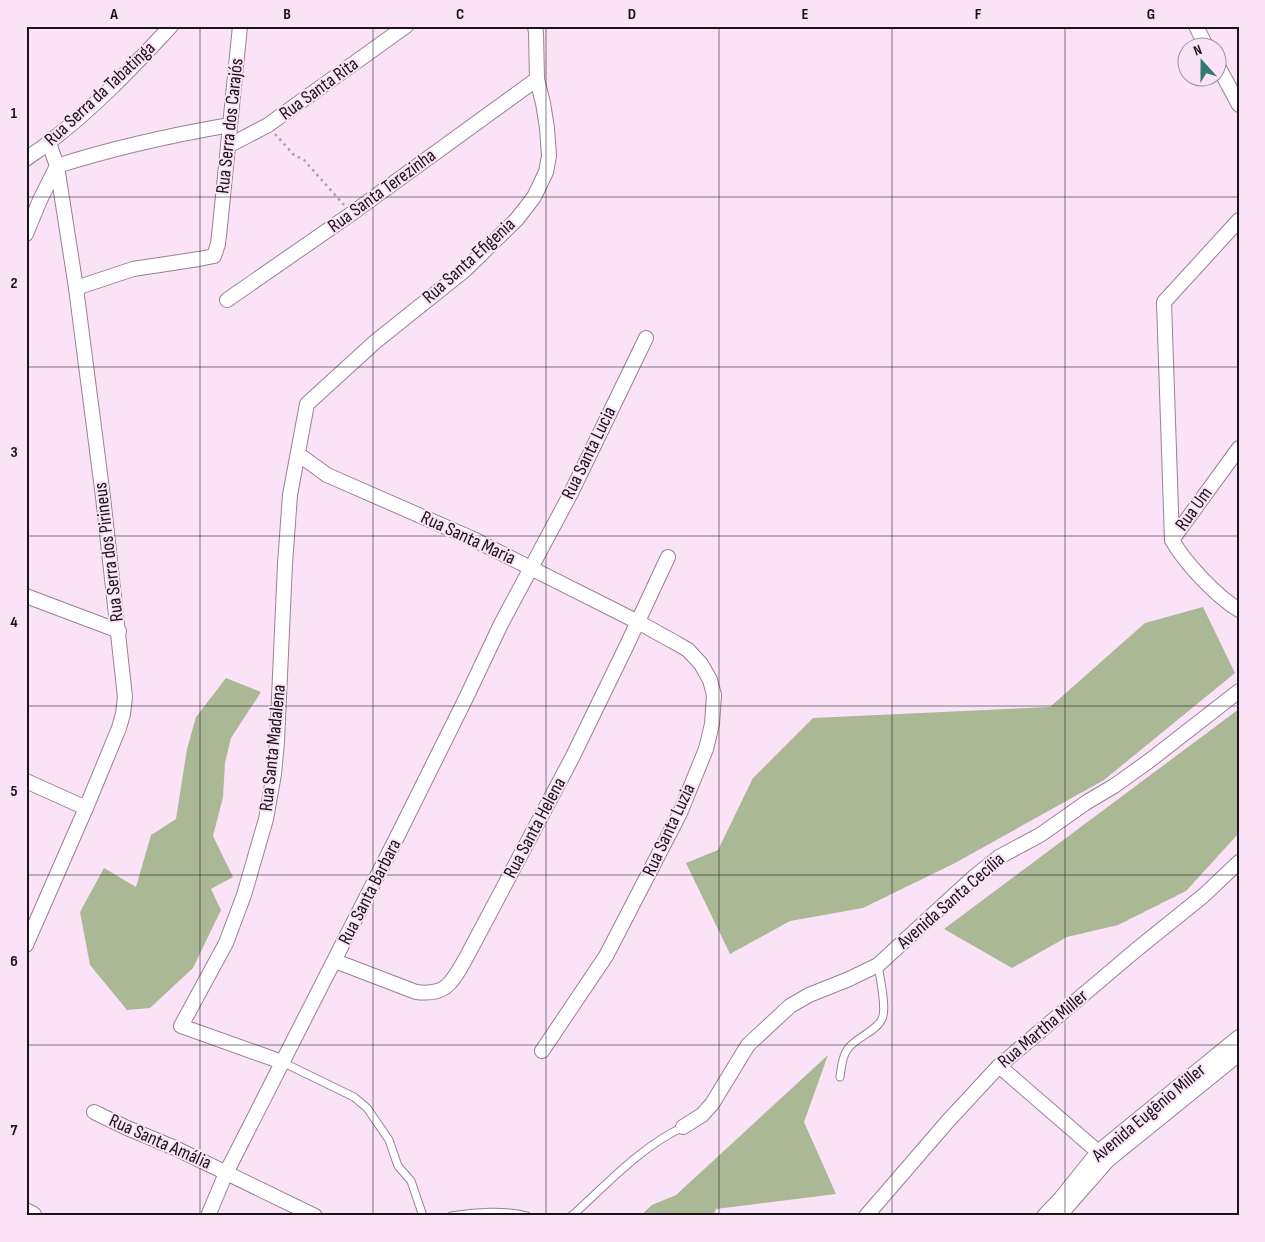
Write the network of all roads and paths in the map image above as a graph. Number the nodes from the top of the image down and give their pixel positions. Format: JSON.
{"nodes":[{"id":1,"x":172,"y":26,"type":"edge"},
{"id":2,"x":240,"y":26,"type":"edge"},
{"id":3,"x":406,"y":26,"type":"edge"},
{"id":4,"x":535,"y":26,"type":"edge"},
{"id":5,"x":1196,"y":26,"type":"edge"},
{"id":6,"x":1203,"y":38,"type":"edge"},
{"id":7,"x":536,"y":79,"type":"junction"},
{"id":8,"x":1228,"y":85,"type":"edge"},
{"id":9,"x":1239,"y":105,"type":"edge"},
{"id":10,"x":230,"y":125,"type":"junction"},
{"id":11,"x":268,"y":125,"type":"junction"},
{"id":12,"x":49,"y":143,"type":"junction"},
{"id":13,"x":228,"y":146,"type":"junction"},
{"id":14,"x":26,"y":159,"type":"edge"},
{"id":15,"x":57,"y":166,"type":"junction"},
{"id":16,"x":351,"y":214,"type":"junction"},
{"id":17,"x":1239,"y":220,"type":"edge"},
{"id":18,"x":26,"y":234,"type":"edge"},
{"id":19,"x":76,"y":288,"type":"junction"},
{"id":20,"x":227,"y":300,"type":"dead end"},
{"id":21,"x":646,"y":338,"type":"dead end"},
{"id":22,"x":1239,"y":448,"type":"edge"},
{"id":23,"x":298,"y":454,"type":"junction"},
{"id":24,"x":1172,"y":540,"type":"junction"},
{"id":25,"x":668,"y":557,"type":"dead end"},
{"id":26,"x":530,"y":567,"type":"junction"},
{"id":27,"x":26,"y":596,"type":"edge"},
{"id":28,"x":1239,"y":610,"type":"edge"},
{"id":29,"x":638,"y":622,"type":"junction"},
{"id":30,"x":119,"y":631,"type":"junction"},
{"id":31,"x":1239,"y":691,"type":"edge"},
{"id":32,"x":26,"y":781,"type":"edge"},
{"id":33,"x":86,"y":808,"type":"junction"},
{"id":34,"x":1239,"y":862,"type":"edge"},
{"id":35,"x":26,"y":945,"type":"edge"},
{"id":36,"x":335,"y":961,"type":"junction"},
{"id":37,"x":878,"y":965,"type":"junction"},
{"id":38,"x":1239,"y":1037,"type":"edge"},
{"id":39,"x":542,"y":1051,"type":"dead end"},
{"id":40,"x":1239,"y":1054,"type":"edge"},
{"id":41,"x":282,"y":1062,"type":"junction"},
{"id":42,"x":999,"y":1066,"type":"junction"},
{"id":43,"x":840,"y":1077,"type":"dead end"},
{"id":44,"x":94,"y":1112,"type":"dead end"},
{"id":45,"x":683,"y":1127,"type":"joint"},
{"id":46,"x":1103,"y":1156,"type":"junction"},
{"id":47,"x":226,"y":1173,"type":"junction"},
{"id":48,"x":26,"y":1213,"type":"edge"},
{"id":49,"x":32,"y":1216,"type":"edge"},
{"id":50,"x":208,"y":1216,"type":"edge"},
{"id":51,"x":315,"y":1216,"type":"edge"},
{"id":52,"x":423,"y":1216,"type":"edge"},
{"id":53,"x":451,"y":1216,"type":"edge"},
{"id":54,"x":527,"y":1216,"type":"edge"},
{"id":55,"x":571,"y":1216,"type":"edge"},
{"id":56,"x":866,"y":1216,"type":"edge"},
{"id":57,"x":1044,"y":1216,"type":"edge"},
{"id":58,"x":1059,"y":1216,"type":"edge"}],
"edges":[{"from":1,"to":12,"type":"street","name":"Rua Serra da Tabatinga"},
{"from":2,"to":10,"type":"street","name":"Rua Serra dos Carajós"},
{"from":3,"to":11,"type":"street","name":"Rua Santa Rita"},
{"from":4,"to":7,"type":"street","name":"Rua Santa Efigenia"},
{"from":5,"to":6,"type":"street"},
{"from":7,"to":16,"type":"street","name":"Rua Santa Terezinha"},
{"from":7,"to":23,"type":"street","name":"Rua Santa Efigenia"},
{"from":8,"to":9,"type":"street"},
{"from":10,"to":13,"type":"street","name":"Rua Serra dos Carajós"},
{"from":10,"to":15,"type":"street"},
{"from":11,"to":13,"type":"street","name":"Rua Santa Rita"},
{"from":11,"to":16,"type":"path"},
{"from":12,"to":14,"type":"street","name":"Rua Serra da Tabatinga"},
{"from":12,"to":15,"type":"street","name":"Rua Serra dos Pirineus"},
{"from":13,"to":19,"type":"street","name":"Rua Serra dos Carajós"},
{"from":15,"to":18,"type":"street"},
{"from":15,"to":19,"type":"street","name":"Rua Serra dos Pirineus"},
{"from":16,"to":20,"type":"street","name":"Rua Santa Terezinha"},
{"from":17,"to":24,"type":"street"},
{"from":19,"to":30,"type":"street","name":"Rua Serra dos Pirineus"},
{"from":21,"to":26,"type":"street","name":"Rua Santa Lucia"},
{"from":22,"to":24,"type":"street","name":"Rua Um"},
{"from":23,"to":26,"type":"street","name":"Rua Santa Maria"},
{"from":23,"to":41,"type":"street","name":"Rua Santa Madalena"},
{"from":24,"to":28,"type":"street","name":"Rua Um"},
{"from":25,"to":29,"type":"street","name":"Rua Santa Helena"},
{"from":26,"to":29,"type":"street","name":"Rua Santa Maria"},
{"from":26,"to":36,"type":"street","name":"Rua Santa Barbara"},
{"from":27,"to":30,"type":"street"},
{"from":29,"to":36,"type":"street","name":"Rua Santa Helena"},
{"from":29,"to":39,"type":"street","name":"Rua Santa Luzia"},
{"from":30,"to":33,"type":"street","name":"Rua Serra dos Pirineus"},
{"from":31,"to":37,"type":"street","name":"Avenida Santa Cecília"},
{"from":32,"to":33,"type":"street"},
{"from":33,"to":35,"type":"street","name":"Rua Serra dos Pirineus"},
{"from":34,"to":42,"type":"street","name":"Rua Martha Miller"},
{"from":36,"to":41,"type":"street","name":"Rua Santa Barbara"},
{"from":37,"to":43,"type":"lane"},
{"from":37,"to":45,"type":"street","name":"Avenida Santa Cecília"},
{"from":38,"to":46,"type":"street","name":"Avenida Eugênio Miller"},
{"from":40,"to":46,"type":"street","name":"Avenida Eugênio Miller"},
{"from":41,"to":47,"type":"street","name":"Rua Santa Barbara"},
{"from":41,"to":52,"type":"lane"},
{"from":42,"to":46,"type":"street"},
{"from":42,"to":56,"type":"street","name":"Rua Martha Miller"},
{"from":44,"to":47,"type":"street","name":"Rua Santa Amália"},
{"from":45,"to":55,"type":"lane"},
{"from":46,"to":57,"type":"street","name":"Avenida Eugênio Miller"},
{"from":46,"to":58,"type":"street","name":"Avenida Eugênio Miller"},
{"from":47,"to":50,"type":"street","name":"Rua Santa Barbara"},
{"from":47,"to":51,"type":"street","name":"Rua Santa Amália"},
{"from":48,"to":49,"type":"main road"},
{"from":53,"to":54,"type":"lane"}]}
